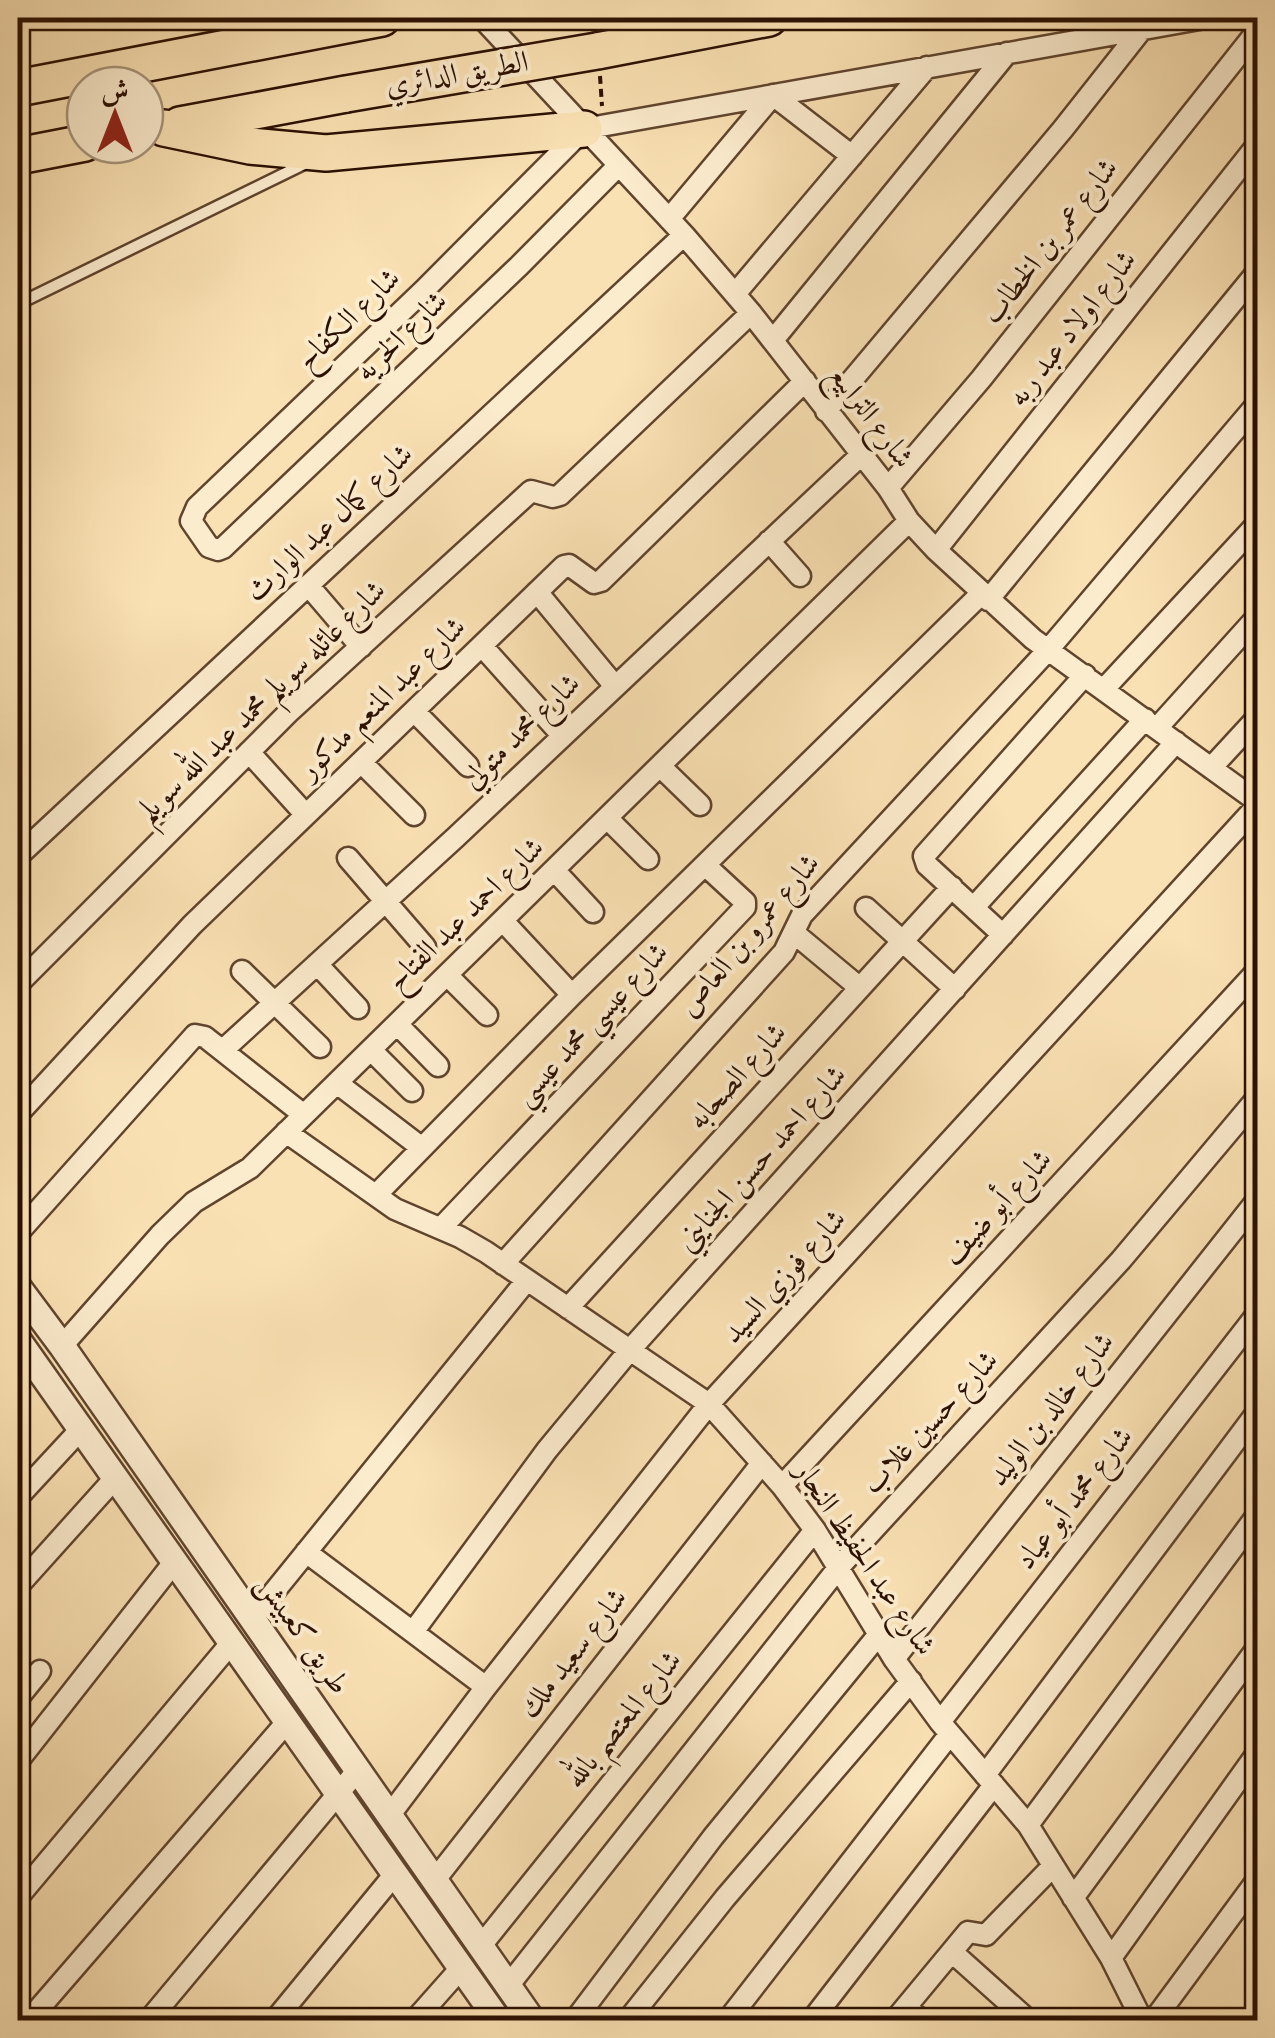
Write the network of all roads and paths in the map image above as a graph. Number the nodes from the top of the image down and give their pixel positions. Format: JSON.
{"nodes":[{"id":1,"x":248,"y":18,"type":"edge"},
{"id":2,"x":382,"y":18,"type":"edge"},
{"id":3,"x":482,"y":18,"type":"edge"},
{"id":4,"x":769,"y":18,"type":"edge"},
{"id":5,"x":1205,"y":18,"type":"edge"},
{"id":6,"x":1142,"y":29,"type":"junction"},
{"id":7,"x":1258,"y":30,"type":"edge"},
{"id":8,"x":1008,"y":53,"type":"junction"},
{"id":9,"x":181,"y":56,"type":"junction"},
{"id":10,"x":927,"y":67,"type":"junction"},
{"id":11,"x":599,"y":68,"type":"junction"},
{"id":12,"x":18,"y":88,"type":"edge"},
{"id":13,"x":773,"y":95,"type":"junction"},
{"id":14,"x":594,"y":122,"type":"junction"},
{"id":15,"x":165,"y":128,"type":"edge"},
{"id":16,"x":165,"y":132,"type":"edge"},
{"id":17,"x":1258,"y":144,"type":"edge"},
{"id":18,"x":65,"y":147,"type":"edge"},
{"id":19,"x":326,"y":153,"type":"junction"},
{"id":20,"x":18,"y":156,"type":"edge"},
{"id":21,"x":852,"y":156,"type":"junction"},
{"id":22,"x":619,"y":165,"type":"junction"},
{"id":23,"x":670,"y":219,"type":"junction"},
{"id":24,"x":684,"y":235,"type":"junction"},
{"id":25,"x":1258,"y":271,"type":"edge"},
{"id":26,"x":735,"y":294,"type":"junction"},
{"id":27,"x":18,"y":304,"type":"edge"},
{"id":28,"x":751,"y":313,"type":"junction"},
{"id":29,"x":774,"y":339,"type":"junction"},
{"id":30,"x":805,"y":381,"type":"junction"},
{"id":31,"x":1258,"y":403,"type":"edge"},
{"id":32,"x":826,"y":411,"type":"junction"},
{"id":33,"x":861,"y":455,"type":"junction"},
{"id":34,"x":888,"y":488,"type":"junction"},
{"id":35,"x":909,"y":521,"type":"junction"},
{"id":36,"x":1258,"y":523,"type":"edge"},
{"id":37,"x":769,"y":541,"type":"junction"},
{"id":38,"x":222,"y":548,"type":"joint"},
{"id":39,"x":936,"y":550,"type":"junction"},
{"id":40,"x":800,"y":576,"type":"dead end"},
{"id":41,"x":308,"y":586,"type":"junction"},
{"id":42,"x":536,"y":592,"type":"junction"},
{"id":43,"x":984,"y":597,"type":"junction"},
{"id":44,"x":1258,"y":616,"type":"edge"},
{"id":45,"x":482,"y":646,"type":"junction"},
{"id":46,"x":361,"y":647,"type":"junction"},
{"id":47,"x":1048,"y":650,"type":"junction"},
{"id":48,"x":1086,"y":675,"type":"junction"},
{"id":49,"x":614,"y":685,"type":"junction"},
{"id":50,"x":1104,"y":689,"type":"junction"},
{"id":51,"x":414,"y":711,"type":"junction"},
{"id":52,"x":1258,"y":717,"type":"edge"},
{"id":53,"x":1151,"y":723,"type":"junction"},
{"id":54,"x":562,"y":734,"type":"junction"},
{"id":55,"x":1176,"y":742,"type":"junction"},
{"id":56,"x":248,"y":752,"type":"junction"},
{"id":57,"x":361,"y":762,"type":"junction"},
{"id":58,"x":468,"y":766,"type":"dead end"},
{"id":59,"x":661,"y":767,"type":"junction"},
{"id":60,"x":1211,"y":768,"type":"junction"},
{"id":61,"x":1258,"y":803,"type":"edge"},
{"id":62,"x":700,"y":805,"type":"dead end"},
{"id":63,"x":306,"y":815,"type":"junction"},
{"id":64,"x":414,"y":815,"type":"dead end"},
{"id":65,"x":608,"y":819,"type":"junction"},
{"id":66,"x":18,"y":856,"type":"edge"},
{"id":67,"x":348,"y":858,"type":"dead end"},
{"id":68,"x":648,"y":859,"type":"dead end"},
{"id":69,"x":705,"y":864,"type":"junction"},
{"id":70,"x":555,"y":871,"type":"junction"},
{"id":71,"x":952,"y":887,"type":"junction"},
{"id":72,"x":386,"y":902,"type":"junction"},
{"id":73,"x":974,"y":907,"type":"junction"},
{"id":74,"x":866,"y":908,"type":"dead end"},
{"id":75,"x":592,"y":912,"type":"dead end"},
{"id":76,"x":503,"y":920,"type":"junction"},
{"id":77,"x":794,"y":933,"type":"junction"},
{"id":78,"x":1003,"y":936,"type":"junction"},
{"id":79,"x":902,"y":941,"type":"junction"},
{"id":80,"x":425,"y":947,"type":"dead end"},
{"id":81,"x":317,"y":964,"type":"junction"},
{"id":82,"x":1258,"y":970,"type":"edge"},
{"id":83,"x":242,"y":971,"type":"dead end"},
{"id":84,"x":447,"y":975,"type":"junction"},
{"id":85,"x":18,"y":984,"type":"edge"},
{"id":86,"x":860,"y":988,"type":"junction"},
{"id":87,"x":955,"y":989,"type":"junction"},
{"id":88,"x":572,"y":996,"type":"junction"},
{"id":89,"x":274,"y":1003,"type":"junction"},
{"id":90,"x":358,"y":1008,"type":"dead end"},
{"id":91,"x":487,"y":1015,"type":"dead end"},
{"id":92,"x":397,"y":1024,"type":"junction"},
{"id":93,"x":320,"y":1047,"type":"dead end"},
{"id":94,"x":223,"y":1050,"type":"junction"},
{"id":95,"x":370,"y":1050,"type":"junction"},
{"id":96,"x":438,"y":1066,"type":"dead end"},
{"id":97,"x":337,"y":1083,"type":"junction"},
{"id":98,"x":412,"y":1092,"type":"dead end"},
{"id":99,"x":1258,"y":1096,"type":"edge"},
{"id":100,"x":18,"y":1114,"type":"edge"},
{"id":101,"x":304,"y":1115,"type":"junction"},
{"id":102,"x":286,"y":1132,"type":"junction"},
{"id":103,"x":422,"y":1148,"type":"junction"},
{"id":104,"x":376,"y":1195,"type":"junction"},
{"id":105,"x":1258,"y":1199,"type":"edge"},
{"id":106,"x":441,"y":1228,"type":"junction"},
{"id":107,"x":18,"y":1234,"type":"edge"},
{"id":108,"x":503,"y":1264,"type":"junction"},
{"id":109,"x":528,"y":1280,"type":"junction"},
{"id":110,"x":18,"y":1288,"type":"edge"},
{"id":111,"x":568,"y":1308,"type":"junction"},
{"id":112,"x":1258,"y":1313,"type":"edge"},
{"id":113,"x":18,"y":1340,"type":"edge"},
{"id":114,"x":62,"y":1346,"type":"junction"},
{"id":115,"x":629,"y":1351,"type":"junction"},
{"id":116,"x":708,"y":1404,"type":"junction"},
{"id":117,"x":1254,"y":1421,"type":"edge"},
{"id":118,"x":81,"y":1429,"type":"junction"},
{"id":119,"x":762,"y":1464,"type":"junction"},
{"id":120,"x":116,"y":1478,"type":"junction"},
{"id":121,"x":782,"y":1486,"type":"junction"},
{"id":122,"x":18,"y":1498,"type":"edge"},
{"id":123,"x":1255,"y":1523,"type":"edge"},
{"id":124,"x":815,"y":1530,"type":"junction"},
{"id":125,"x":306,"y":1552,"type":"junction"},
{"id":126,"x":175,"y":1561,"type":"junction"},
{"id":127,"x":839,"y":1567,"type":"junction"},
{"id":128,"x":18,"y":1586,"type":"edge"},
{"id":129,"x":252,"y":1619,"type":"junction"},
{"id":130,"x":413,"y":1632,"type":"junction"},
{"id":131,"x":880,"y":1633,"type":"junction"},
{"id":132,"x":232,"y":1642,"type":"junction"},
{"id":133,"x":1258,"y":1647,"type":"edge"},
{"id":134,"x":894,"y":1658,"type":"junction"},
{"id":135,"x":40,"y":1671,"type":"dead end"},
{"id":136,"x":911,"y":1681,"type":"junction"},
{"id":137,"x":486,"y":1686,"type":"junction"},
{"id":138,"x":18,"y":1698,"type":"edge"},
{"id":139,"x":287,"y":1722,"type":"junction"},
{"id":140,"x":945,"y":1728,"type":"junction"},
{"id":141,"x":1258,"y":1752,"type":"edge"},
{"id":142,"x":18,"y":1761,"type":"edge"},
{"id":143,"x":357,"y":1772,"type":"junction"},
{"id":144,"x":989,"y":1780,"type":"junction"},
{"id":145,"x":337,"y":1793,"type":"junction"},
{"id":146,"x":389,"y":1816,"type":"junction"},
{"id":147,"x":1028,"y":1826,"type":"junction"},
{"id":148,"x":1053,"y":1866,"type":"junction"},
{"id":149,"x":394,"y":1875,"type":"junction"},
{"id":150,"x":1258,"y":1879,"type":"edge"},
{"id":151,"x":434,"y":1881,"type":"junction"},
{"id":152,"x":18,"y":1897,"type":"edge"},
{"id":153,"x":1073,"y":1898,"type":"junction"},
{"id":154,"x":480,"y":1947,"type":"junction"},
{"id":155,"x":952,"y":1952,"type":"junction"},
{"id":156,"x":1110,"y":1958,"type":"junction"},
{"id":157,"x":460,"y":1968,"type":"junction"},
{"id":158,"x":508,"y":1986,"type":"junction"},
{"id":159,"x":907,"y":2016,"type":"edge"},
{"id":160,"x":29,"y":2020,"type":"edge"},
{"id":161,"x":149,"y":2020,"type":"edge"},
{"id":162,"x":276,"y":2020,"type":"edge"},
{"id":163,"x":415,"y":2020,"type":"edge"},
{"id":164,"x":498,"y":2020,"type":"edge"},
{"id":165,"x":532,"y":2020,"type":"edge"},
{"id":166,"x":576,"y":2020,"type":"edge"},
{"id":167,"x":628,"y":2020,"type":"edge"},
{"id":168,"x":728,"y":2020,"type":"edge"},
{"id":169,"x":812,"y":2020,"type":"edge"},
{"id":170,"x":1028,"y":2020,"type":"edge"},
{"id":171,"x":1142,"y":2020,"type":"edge"},
{"id":172,"x":1154,"y":2020,"type":"edge"}],
"edges":[{"from":1,"to":9,"type":"highway"},
{"from":2,"to":9,"type":"highway"},
{"from":3,"to":14,"type":"street","name":"شارع الترابيع"},
{"from":4,"to":11,"type":"highway","name":"الطريق الدائري"},
{"from":5,"to":6,"type":"street"},
{"from":6,"to":8,"type":"street"},
{"from":6,"to":32,"type":"street"},
{"from":7,"to":34,"type":"street","name":"شارع عمر بن الخطاب"},
{"from":8,"to":10,"type":"street"},
{"from":8,"to":29,"type":"street"},
{"from":9,"to":12,"type":"highway"},
{"from":10,"to":13,"type":"street"},
{"from":10,"to":21,"type":"street"},
{"from":11,"to":14,"type":"path"},
{"from":11,"to":15,"type":"highway","name":"الطريق الدائري","bridge":true},
{"from":13,"to":14,"type":"street"},
{"from":13,"to":21,"type":"street"},
{"from":13,"to":23,"type":"street"},
{"from":14,"to":19,"type":"highway"},
{"from":14,"to":22,"type":"street","name":"شارع الترابيع"},
{"from":14,"to":38,"type":"street","name":"شارع الكفاح"},
{"from":16,"to":19,"type":"highway"},
{"from":17,"to":39,"type":"street","name":"شارع اولاد عبد ربه"},
{"from":18,"to":20,"type":"highway"},
{"from":19,"to":27,"type":"lane"},
{"from":21,"to":26,"type":"street"},
{"from":22,"to":23,"type":"street","name":"شارع الترابيع"},
{"from":22,"to":38,"type":"street","name":"شارع الحريه"},
{"from":23,"to":24,"type":"street","name":"شارع الترابيع"},
{"from":24,"to":26,"type":"street","name":"شارع الترابيع"},
{"from":24,"to":41,"type":"street","name":"شارع كمال عبد الوارث"},
{"from":25,"to":43,"type":"street"},
{"from":26,"to":28,"type":"street","name":"شارع الترابيع"},
{"from":28,"to":29,"type":"street","name":"شارع الترابيع"},
{"from":28,"to":46,"type":"street","name":"شارع عائله سويلم محمد عبد الله سويلم"},
{"from":29,"to":30,"type":"street","name":"شارع الترابيع"},
{"from":30,"to":32,"type":"street","name":"شارع الترابيع"},
{"from":30,"to":42,"type":"street","name":"شارع عبد المنعم مدكور"},
{"from":31,"to":47,"type":"street","name":"شارع عمرو بن العاص"},
{"from":32,"to":33,"type":"street","name":"شارع الترابيع"},
{"from":33,"to":34,"type":"street","name":"شارع الترابيع"},
{"from":33,"to":37,"type":"street","name":"شارع محمد متولي"},
{"from":34,"to":35,"type":"street","name":"شارع الترابيع"},
{"from":35,"to":39,"type":"street","name":"شارع الترابيع"},
{"from":35,"to":59,"type":"street","name":"شارع احمد عبد الفتاح"},
{"from":36,"to":50,"type":"street"},
{"from":37,"to":40,"type":"street"},
{"from":37,"to":49,"type":"street","name":"شارع محمد متولي"},
{"from":39,"to":43,"type":"street","name":"شارع الترابيع"},
{"from":41,"to":46,"type":"street"},
{"from":41,"to":66,"type":"street","name":"شارع كمال عبد الوارث"},
{"from":42,"to":45,"type":"street","name":"شارع عبد المنعم مدكور"},
{"from":42,"to":49,"type":"street"},
{"from":43,"to":47,"type":"street","name":"شارع الترابيع"},
{"from":43,"to":69,"type":"street"},
{"from":44,"to":53,"type":"street"},
{"from":45,"to":51,"type":"street","name":"شارع عبد المنعم مدكور"},
{"from":45,"to":54,"type":"street"},
{"from":46,"to":56,"type":"street","name":"شارع عائله سويلم محمد عبد الله سويلم"},
{"from":47,"to":48,"type":"street","name":"شارع الترابيع"},
{"from":47,"to":77,"type":"street","name":"شارع عمرو بن العاص"},
{"from":48,"to":50,"type":"street","name":"شارع الترابيع"},
{"from":48,"to":71,"type":"street"},
{"from":49,"to":54,"type":"street","name":"شارع محمد متولي"},
{"from":50,"to":53,"type":"street","name":"شارع الترابيع"},
{"from":51,"to":57,"type":"street","name":"شارع عبد المنعم مدكور"},
{"from":51,"to":58,"type":"street"},
{"from":52,"to":60,"type":"street"},
{"from":53,"to":55,"type":"street","name":"شارع الترابيع"},
{"from":53,"to":73,"type":"street"},
{"from":54,"to":72,"type":"street","name":"شارع محمد متولي"},
{"from":55,"to":60,"type":"street","name":"شارع الترابيع"},
{"from":55,"to":78,"type":"street","name":"شارع احمد حسن الجنايني"},
{"from":56,"to":63,"type":"street"},
{"from":56,"to":85,"type":"street","name":"شارع عائله سويلم محمد عبد الله سويلم"},
{"from":57,"to":63,"type":"street","name":"شارع عبد المنعم مدكور"},
{"from":57,"to":64,"type":"street"},
{"from":59,"to":62,"type":"street"},
{"from":59,"to":65,"type":"street","name":"شارع احمد عبد الفتاح"},
{"from":60,"to":61,"type":"street","name":"شارع الترابيع"},
{"from":61,"to":116,"type":"street","name":"شارع فوزي السيد"},
{"from":63,"to":100,"type":"street","name":"شارع عبد المنعم مدكور"},
{"from":65,"to":68,"type":"street"},
{"from":65,"to":70,"type":"street","name":"شارع احمد عبد الفتاح"},
{"from":67,"to":72,"type":"street"},
{"from":69,"to":88,"type":"street"},
{"from":69,"to":106,"type":"street","name":"شارع عيسي محمد عيسي"},
{"from":70,"to":75,"type":"street"},
{"from":70,"to":76,"type":"street","name":"شارع احمد عبد الفتاح"},
{"from":71,"to":73,"type":"street"},
{"from":71,"to":79,"type":"street","name":"شارع الصحابه"},
{"from":72,"to":80,"type":"street"},
{"from":72,"to":81,"type":"street","name":"شارع محمد متولي"},
{"from":73,"to":78,"type":"street"},
{"from":74,"to":79,"type":"street"},
{"from":76,"to":84,"type":"street","name":"شارع احمد عبد الفتاح"},
{"from":76,"to":88,"type":"street"},
{"from":77,"to":86,"type":"street"},
{"from":77,"to":108,"type":"street","name":"شارع عمرو بن العاص"},
{"from":78,"to":87,"type":"street","name":"شارع احمد حسن الجنايني"},
{"from":79,"to":86,"type":"street","name":"شارع الصحابه"},
{"from":79,"to":87,"type":"street"},
{"from":81,"to":89,"type":"street","name":"شارع محمد متولي"},
{"from":81,"to":90,"type":"street"},
{"from":82,"to":121,"type":"street","name":"شارع أبو ضيف"},
{"from":83,"to":89,"type":"street"},
{"from":84,"to":91,"type":"street"},
{"from":84,"to":92,"type":"street","name":"شارع احمد عبد الفتاح"},
{"from":86,"to":111,"type":"street","name":"شارع الصحابه"},
{"from":87,"to":115,"type":"street","name":"شارع احمد حسن الجنايني"},
{"from":88,"to":103,"type":"street"},
{"from":89,"to":93,"type":"street"},
{"from":89,"to":94,"type":"street","name":"شارع محمد متولي"},
{"from":92,"to":95,"type":"street","name":"شارع احمد عبد الفتاح"},
{"from":92,"to":96,"type":"street"},
{"from":94,"to":101,"type":"street"},
{"from":94,"to":107,"type":"street"},
{"from":95,"to":97,"type":"street","name":"شارع احمد عبد الفتاح"},
{"from":95,"to":98,"type":"street"},
{"from":97,"to":101,"type":"street","name":"شارع احمد عبد الفتاح"},
{"from":97,"to":103,"type":"street"},
{"from":99,"to":127,"type":"street","name":"شارع حسين غلاب"},
{"from":101,"to":102,"type":"street","name":"شارع احمد عبد الفتاح"},
{"from":102,"to":104,"type":"street","name":"شارع عبد الحفيظ النجار"},
{"from":102,"to":114,"type":"street","name":"شارع احمد عبد الفتاح"},
{"from":103,"to":104,"type":"street"},
{"from":104,"to":106,"type":"street","name":"شارع عبد الحفيظ النجار"},
{"from":105,"to":134,"type":"street","name":"شارع خالد بن الوليد"},
{"from":106,"to":108,"type":"street","name":"شارع عبد الحفيظ النجار"},
{"from":108,"to":109,"type":"street","name":"شارع عبد الحفيظ النجار"},
{"from":109,"to":111,"type":"street","name":"شارع عبد الحفيظ النجار"},
{"from":109,"to":125,"type":"street"},
{"from":110,"to":114,"type":"street","name":"طريق كعبيش"},
{"from":111,"to":115,"type":"street","name":"شارع عبد الحفيظ النجار"},
{"from":112,"to":140,"type":"street","name":"شارع محمد أبو عياد"},
{"from":113,"to":118,"type":"street","name":"طريق كعبيش"},
{"from":114,"to":129,"type":"street","name":"طريق كعبيش"},
{"from":115,"to":116,"type":"street","name":"شارع عبد الحفيظ النجار"},
{"from":115,"to":130,"type":"street","name":"شارع احمد حسن الجنايني"},
{"from":116,"to":119,"type":"street","name":"شارع عبد الحفيظ النجار"},
{"from":116,"to":137,"type":"street","name":"شارع فوزي السيد"},
{"from":117,"to":144,"type":"street"},
{"from":118,"to":120,"type":"street","name":"طريق كعبيش"},
{"from":118,"to":122,"type":"street"},
{"from":119,"to":121,"type":"street","name":"شارع عبد الحفيظ النجار"},
{"from":119,"to":151,"type":"street","name":"شارع سعيد ملك"},
{"from":120,"to":126,"type":"street","name":"طريق كعبيش"},
{"from":120,"to":128,"type":"street"},
{"from":121,"to":124,"type":"street","name":"شارع عبد الحفيظ النجار"},
{"from":123,"to":147,"type":"street"},
{"from":124,"to":127,"type":"street","name":"شارع عبد الحفيظ النجار"},
{"from":124,"to":154,"type":"street","name":"شارع المعتصم بالله"},
{"from":125,"to":129,"type":"street"},
{"from":125,"to":130,"type":"street"},
{"from":126,"to":132,"type":"street","name":"طريق كعبيش"},
{"from":126,"to":142,"type":"street"},
{"from":127,"to":131,"type":"street","name":"شارع عبد الحفيظ النجار"},
{"from":127,"to":158,"type":"street","name":"شارع حسين غلاب"},
{"from":129,"to":143,"type":"street","name":"طريق كعبيش"},
{"from":130,"to":137,"type":"street"},
{"from":131,"to":134,"type":"street","name":"شارع عبد الحفيظ النجار"},
{"from":131,"to":166,"type":"street"},
{"from":132,"to":139,"type":"street","name":"طريق كعبيش"},
{"from":132,"to":152,"type":"street"},
{"from":133,"to":153,"type":"street"},
{"from":134,"to":136,"type":"street","name":"شارع عبد الحفيظ النجار"},
{"from":135,"to":138,"type":"street"},
{"from":136,"to":140,"type":"street","name":"شارع عبد الحفيظ النجار"},
{"from":136,"to":167,"type":"street"},
{"from":137,"to":146,"type":"street","name":"شارع فوزي السيد"},
{"from":139,"to":145,"type":"street","name":"طريق كعبيش"},
{"from":139,"to":160,"type":"street"},
{"from":140,"to":144,"type":"street","name":"شارع عبد الحفيظ النجار"},
{"from":140,"to":168,"type":"street","name":"شارع محمد أبو عياد"},
{"from":141,"to":156,"type":"street"},
{"from":143,"to":145,"type":"street"},
{"from":143,"to":146,"type":"street","name":"طريق كعبيش"},
{"from":144,"to":147,"type":"street","name":"شارع عبد الحفيظ النجار"},
{"from":144,"to":169,"type":"street"},
{"from":145,"to":149,"type":"street","name":"طريق كعبيش"},
{"from":145,"to":161,"type":"street"},
{"from":146,"to":151,"type":"street","name":"طريق كعبيش"},
{"from":147,"to":148,"type":"street","name":"شارع عبد الحفيظ النجار"},
{"from":148,"to":153,"type":"street","name":"شارع عبد الحفيظ النجار"},
{"from":148,"to":155,"type":"street"},
{"from":149,"to":157,"type":"street","name":"طريق كعبيش"},
{"from":149,"to":162,"type":"street"},
{"from":150,"to":172,"type":"street"},
{"from":151,"to":154,"type":"street","name":"طريق كعبيش"},
{"from":153,"to":156,"type":"street","name":"شارع عبد الحفيظ النجار"},
{"from":154,"to":158,"type":"street","name":"طريق كعبيش"},
{"from":155,"to":159,"type":"street"},
{"from":155,"to":170,"type":"street"},
{"from":156,"to":171,"type":"street","name":"شارع عبد الحفيظ النجار"},
{"from":157,"to":163,"type":"street"},
{"from":157,"to":164,"type":"street","name":"طريق كعبيش"},
{"from":158,"to":165,"type":"street","name":"طريق كعبيش"}]}
